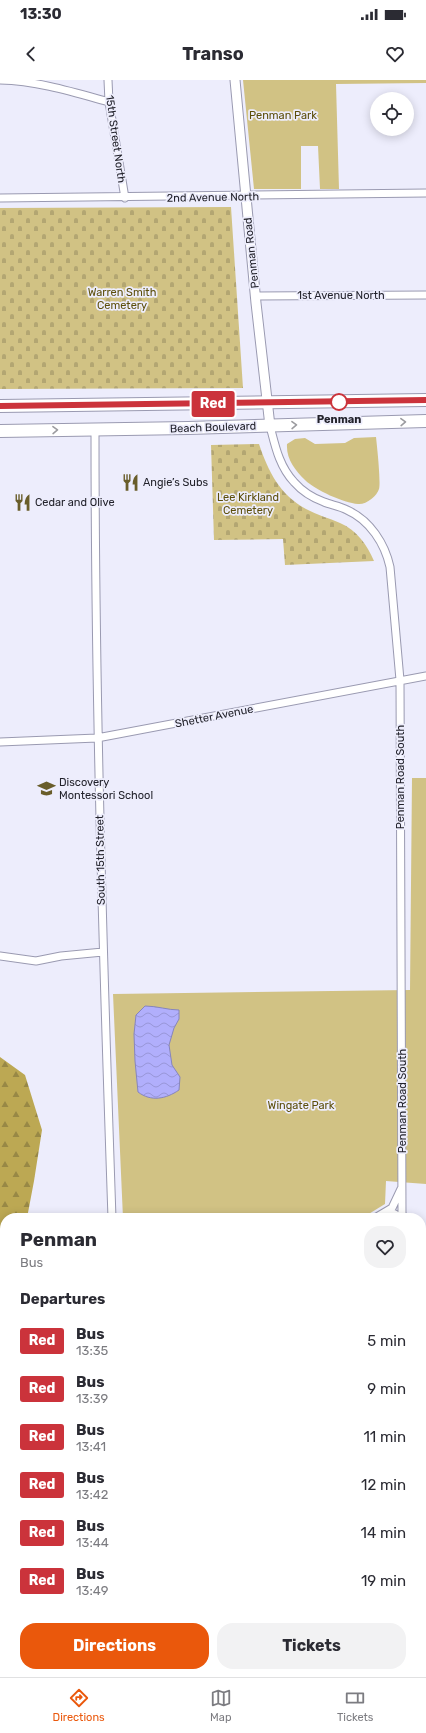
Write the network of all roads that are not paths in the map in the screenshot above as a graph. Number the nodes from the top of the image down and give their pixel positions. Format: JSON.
{"nodes":[{"id":1,"x":0,"y":80,"type":"edge"},
{"id":2,"x":108,"y":80,"type":"edge"},
{"id":3,"x":235,"y":80,"type":"edge"},
{"id":4,"x":110,"y":102,"type":"junction"},
{"id":5,"x":426,"y":193,"type":"edge"},
{"id":6,"x":246,"y":196,"type":"junction"},
{"id":7,"x":0,"y":198,"type":"edge"},
{"id":8,"x":125,"y":198,"type":"junction"},
{"id":9,"x":426,"y":295,"type":"edge"},
{"id":10,"x":256,"y":296,"type":"junction"},
{"id":11,"x":426,"y":400,"type":"edge"},
{"id":12,"x":267,"y":404,"type":"junction"},
{"id":13,"x":0,"y":406,"type":"edge"},
{"id":14,"x":426,"y":421,"type":"edge"},
{"id":15,"x":270,"y":426,"type":"junction"},
{"id":16,"x":95,"y":430,"type":"junction"},
{"id":17,"x":0,"y":431,"type":"edge"},
{"id":18,"x":426,"y":676,"type":"edge"},
{"id":19,"x":400,"y":680,"type":"junction"},
{"id":20,"x":97,"y":738,"type":"junction"},
{"id":21,"x":0,"y":742,"type":"edge"},
{"id":22,"x":103,"y":952,"type":"junction"},
{"id":23,"x":0,"y":956,"type":"edge"},
{"id":24,"x":402,"y":1185,"type":"junction"},
{"id":25,"x":112,"y":1213,"type":"edge"},
{"id":26,"x":386,"y":1213,"type":"joint"},
{"id":27,"x":393,"y":1213,"type":"edge"},
{"id":28,"x":402,"y":1213,"type":"edge"}],
"edges":[{"from":1,"to":4,"type":"street"},
{"from":2,"to":4,"type":"street","name":"15th Street North"},
{"from":3,"to":6,"type":"street","name":"Penman Road"},
{"from":4,"to":8,"type":"street","name":"15th Street North"},
{"from":5,"to":6,"type":"street","name":"2nd Avenue North"},
{"from":6,"to":8,"type":"street","name":"2nd Avenue North"},
{"from":6,"to":10,"type":"street","name":"Penman Road"},
{"from":7,"to":8,"type":"street","name":"2nd Avenue North"},
{"from":9,"to":10,"type":"street","name":"1st Avenue North"},
{"from":10,"to":12,"type":"street","name":"Penman Road"},
{"from":11,"to":12,"type":"highway"},
{"from":12,"to":13,"type":"highway"},
{"from":12,"to":15,"type":"street","name":"Penman Road"},
{"from":15,"to":14,"type":"highway","name":"Beach Boulevard","one_way":true},
{"from":15,"to":16,"type":"highway","name":"Beach Boulevard"},
{"from":15,"to":19,"type":"street","name":"Penman Road South"},
{"from":17,"to":16,"type":"highway","name":"Beach Boulevard","one_way":true},
{"from":16,"to":20,"type":"street","name":"South 15th Street"},
{"from":18,"to":19,"type":"street","name":"Shetter Avenue"},
{"from":19,"to":20,"type":"street","name":"Shetter Avenue"},
{"from":19,"to":24,"type":"street","name":"Penman Road South"},
{"from":20,"to":21,"type":"street","name":"Shetter Avenue"},
{"from":20,"to":22,"type":"street","name":"South 15th Street"},
{"from":22,"to":23,"type":"street"},
{"from":22,"to":25,"type":"street","name":"South 15th Street"},
{"from":24,"to":26,"type":"street","name":"Penman Road South"},
{"from":24,"to":28,"type":"street","name":"Penman Road South"},
{"from":26,"to":27,"type":"street"}]}
